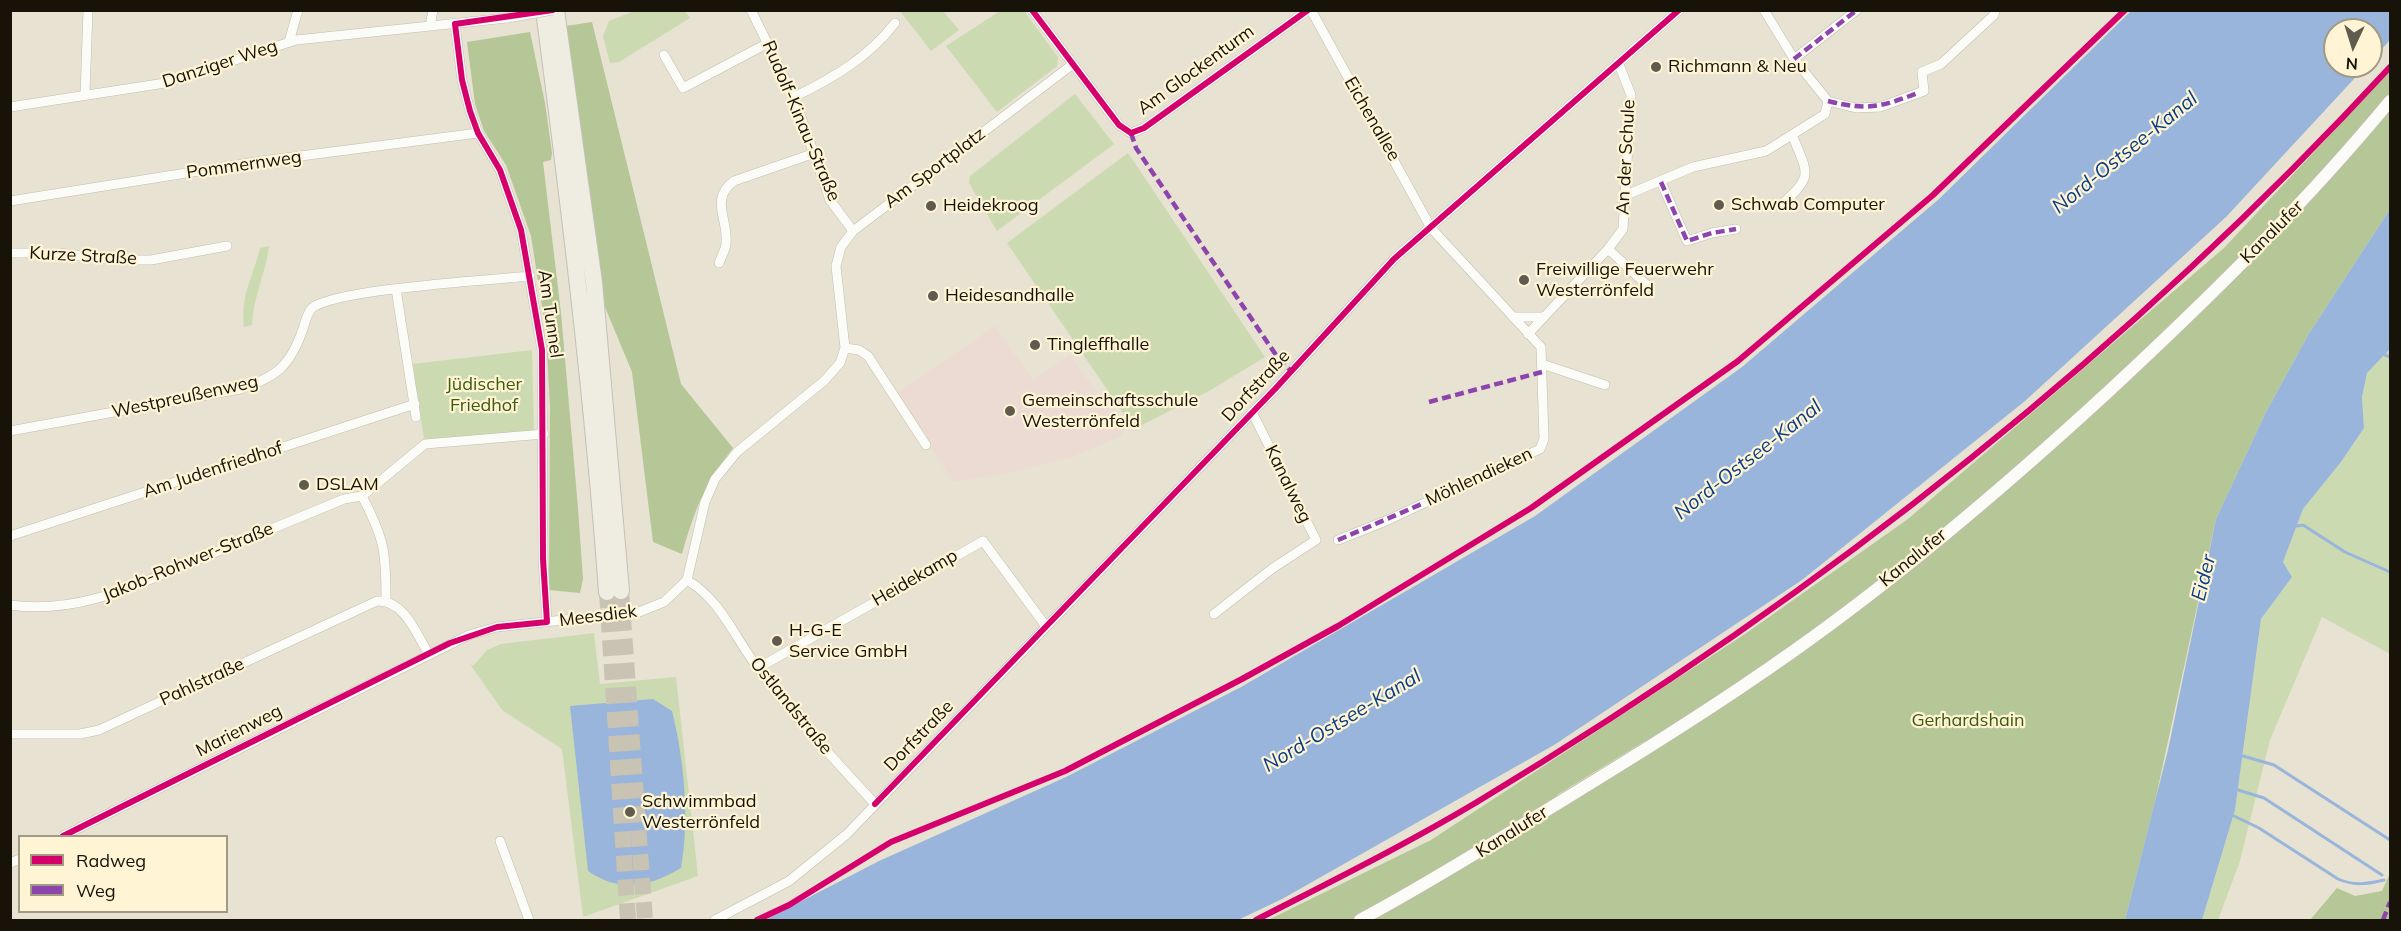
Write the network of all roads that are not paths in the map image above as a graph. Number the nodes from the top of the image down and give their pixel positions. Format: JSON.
{"nodes":[{"id":1,"x":88,"y":10,"type":"edge"},
{"id":2,"x":298,"y":10,"type":"edge"},
{"id":3,"x":433,"y":10,"type":"edge"},
{"id":4,"x":544,"y":10,"type":"edge"},
{"id":5,"x":554,"y":10,"type":"edge"},
{"id":6,"x":751,"y":10,"type":"edge"},
{"id":7,"x":1032,"y":10,"type":"edge"},
{"id":8,"x":1309,"y":10,"type":"edge"},
{"id":9,"x":1679,"y":10,"type":"edge"},
{"id":10,"x":1764,"y":10,"type":"edge"},
{"id":11,"x":1857,"y":10,"type":"edge"},
{"id":12,"x":1995,"y":10,"type":"edge"},
{"id":13,"x":895,"y":23,"type":"dead end"},
{"id":14,"x":455,"y":24,"type":"junction"},
{"id":15,"x":430,"y":26,"type":"junction"},
{"id":16,"x":289,"y":42,"type":"junction"},
{"id":17,"x":768,"y":43,"type":"junction"},
{"id":18,"x":664,"y":55,"type":"dead end"},
{"id":19,"x":1794,"y":59,"type":"junction"},
{"id":20,"x":1618,"y":62,"type":"junction"},
{"id":21,"x":1073,"y":64,"type":"junction"},
{"id":22,"x":85,"y":94,"type":"junction"},
{"id":23,"x":794,"y":97,"type":"junction"},
{"id":24,"x":1828,"y":101,"type":"junction"},
{"id":25,"x":2391,"y":101,"type":"edge"},
{"id":26,"x":10,"y":107,"type":"edge"},
{"id":27,"x":478,"y":133,"type":"junction"},
{"id":28,"x":1794,"y":137,"type":"junction"},
{"id":29,"x":812,"y":154,"type":"junction"},
{"id":30,"x":1661,"y":182,"type":"junction"},
{"id":31,"x":1624,"y":196,"type":"junction"},
{"id":32,"x":10,"y":201,"type":"edge"},
{"id":33,"x":1780,"y":206,"type":"dead end"},
{"id":34,"x":1431,"y":228,"type":"junction"},
{"id":35,"x":1736,"y":229,"type":"dead end"},
{"id":36,"x":853,"y":231,"type":"junction"},
{"id":37,"x":226,"y":246,"type":"dead end"},
{"id":38,"x":1608,"y":249,"type":"junction"},
{"id":39,"x":10,"y":253,"type":"edge"},
{"id":40,"x":719,"y":263,"type":"dead end"},
{"id":41,"x":530,"y":276,"type":"junction"},
{"id":42,"x":1649,"y":287,"type":"dead end"},
{"id":43,"x":396,"y":289,"type":"junction"},
{"id":44,"x":1513,"y":317,"type":"junction"},
{"id":45,"x":1542,"y":317,"type":"junction"},
{"id":46,"x":1528,"y":334,"type":"junction"},
{"id":47,"x":845,"y":348,"type":"junction"},
{"id":48,"x":1542,"y":364,"type":"junction"},
{"id":49,"x":1605,"y":386,"type":"dead end"},
{"id":50,"x":415,"y":404,"type":"junction"},
{"id":51,"x":1252,"y":411,"type":"junction"},
{"id":52,"x":416,"y":417,"type":"dead end"},
{"id":53,"x":10,"y":431,"type":"edge"},
{"id":54,"x":544,"y":434,"type":"junction"},
{"id":55,"x":926,"y":445,"type":"dead end"},
{"id":56,"x":362,"y":496,"type":"junction"},
{"id":57,"x":10,"y":536,"type":"edge"},
{"id":58,"x":1338,"y":540,"type":"dead end"},
{"id":59,"x":687,"y":580,"type":"junction"},
{"id":60,"x":386,"y":601,"type":"junction"},
{"id":61,"x":10,"y":605,"type":"edge"},
{"id":62,"x":1214,"y":614,"type":"dead end"},
{"id":63,"x":547,"y":622,"type":"junction"},
{"id":64,"x":1045,"y":625,"type":"junction"},
{"id":65,"x":429,"y":653,"type":"junction"},
{"id":66,"x":758,"y":668,"type":"junction"},
{"id":67,"x":10,"y":734,"type":"edge"},
{"id":68,"x":874,"y":804,"type":"junction"},
{"id":69,"x":67,"y":835,"type":"edge"},
{"id":70,"x":500,"y":841,"type":"dead end"},
{"id":71,"x":529,"y":921,"type":"edge"},
{"id":72,"x":715,"y":921,"type":"edge"},
{"id":73,"x":1360,"y":921,"type":"edge"}],
"edges":[{"from":1,"to":22,"type":"street"},
{"from":2,"to":16,"type":"street"},
{"from":3,"to":15,"type":"street"},
{"from":4,"to":5,"type":"highway"},
{"from":5,"to":14,"type":"street","name":"Danziger Weg","bridge":true},
{"from":6,"to":17,"type":"street","name":"Rudolf-Kinau-Straße"},
{"from":7,"to":21,"type":"street"},
{"from":8,"to":21,"type":"street","name":"Am Glockenturm"},
{"from":8,"to":34,"type":"street","name":"Eichenallee"},
{"from":9,"to":20,"type":"street","name":"Dorfstraße"},
{"from":10,"to":19,"type":"street"},
{"from":11,"to":19,"type":"street"},
{"from":12,"to":24,"type":"street"},
{"from":13,"to":23,"type":"street"},
{"from":14,"to":15,"type":"street","name":"Danziger Weg"},
{"from":14,"to":27,"type":"street","name":"Am Tunnel"},
{"from":15,"to":16,"type":"street","name":"Danziger Weg"},
{"from":16,"to":22,"type":"street","name":"Danziger Weg"},
{"from":17,"to":18,"type":"street"},
{"from":17,"to":23,"type":"street","name":"Rudolf-Kinau-Straße"},
{"from":19,"to":24,"type":"street"},
{"from":20,"to":31,"type":"street","name":"An der Schule"},
{"from":20,"to":34,"type":"street","name":"Dorfstraße"},
{"from":21,"to":36,"type":"street","name":"Am Sportplatz"},
{"from":22,"to":26,"type":"street","name":"Danziger Weg"},
{"from":23,"to":29,"type":"street","name":"Rudolf-Kinau-Straße"},
{"from":24,"to":28,"type":"street"},
{"from":25,"to":73,"type":"street","name":"Kanalufer"},
{"from":27,"to":32,"type":"street","name":"Pommernweg"},
{"from":27,"to":41,"type":"street","name":"Am Tunnel"},
{"from":28,"to":30,"type":"street"},
{"from":28,"to":33,"type":"street"},
{"from":29,"to":36,"type":"street","name":"Rudolf-Kinau-Straße"},
{"from":29,"to":40,"type":"street"},
{"from":30,"to":31,"type":"street"},
{"from":30,"to":35,"type":"street"},
{"from":31,"to":38,"type":"street","name":"An der Schule"},
{"from":34,"to":44,"type":"street","name":"Eichenallee"},
{"from":34,"to":51,"type":"street","name":"Dorfstraße"},
{"from":36,"to":47,"type":"street","name":"Am Sportplatz"},
{"from":37,"to":39,"type":"street","name":"Kurze Straße"},
{"from":38,"to":42,"type":"street"},
{"from":38,"to":45,"type":"street","name":"An der Schule"},
{"from":41,"to":43,"type":"street","name":"Westpreußenweg"},
{"from":41,"to":54,"type":"street","name":"Am Tunnel"},
{"from":43,"to":50,"type":"street"},
{"from":43,"to":53,"type":"street","name":"Westpreußenweg"},
{"from":44,"to":45,"type":"street"},
{"from":44,"to":46,"type":"street","name":"Möhlendieken"},
{"from":45,"to":46,"type":"street","name":"An der Schule"},
{"from":46,"to":48,"type":"street","name":"Möhlendieken"},
{"from":47,"to":55,"type":"street"},
{"from":47,"to":59,"type":"street"},
{"from":48,"to":49,"type":"street"},
{"from":48,"to":58,"type":"street","name":"Möhlendieken"},
{"from":50,"to":52,"type":"street"},
{"from":50,"to":57,"type":"street","name":"Am Judenfriedhof"},
{"from":51,"to":62,"type":"street","name":"Kanalweg"},
{"from":51,"to":64,"type":"street","name":"Dorfstraße"},
{"from":54,"to":56,"type":"street","name":"Jakob-Rohwer-Straße"},
{"from":54,"to":63,"type":"street","name":"Am Tunnel"},
{"from":56,"to":60,"type":"street"},
{"from":56,"to":61,"type":"street","name":"Jakob-Rohwer-Straße"},
{"from":59,"to":63,"type":"street","name":"Meesdiek"},
{"from":59,"to":66,"type":"street","name":"Ostlandstraße"},
{"from":60,"to":65,"type":"street"},
{"from":60,"to":67,"type":"street","name":"Pahlstraße"},
{"from":63,"to":65,"type":"street","name":"Meesdiek"},
{"from":64,"to":66,"type":"street","name":"Heidekamp"},
{"from":64,"to":68,"type":"street","name":"Dorfstraße"},
{"from":65,"to":69,"type":"street","name":"Marienweg"},
{"from":66,"to":68,"type":"street","name":"Ostlandstraße"},
{"from":68,"to":72,"type":"street","name":"Dorfstraße"},
{"from":70,"to":71,"type":"street"}]}
